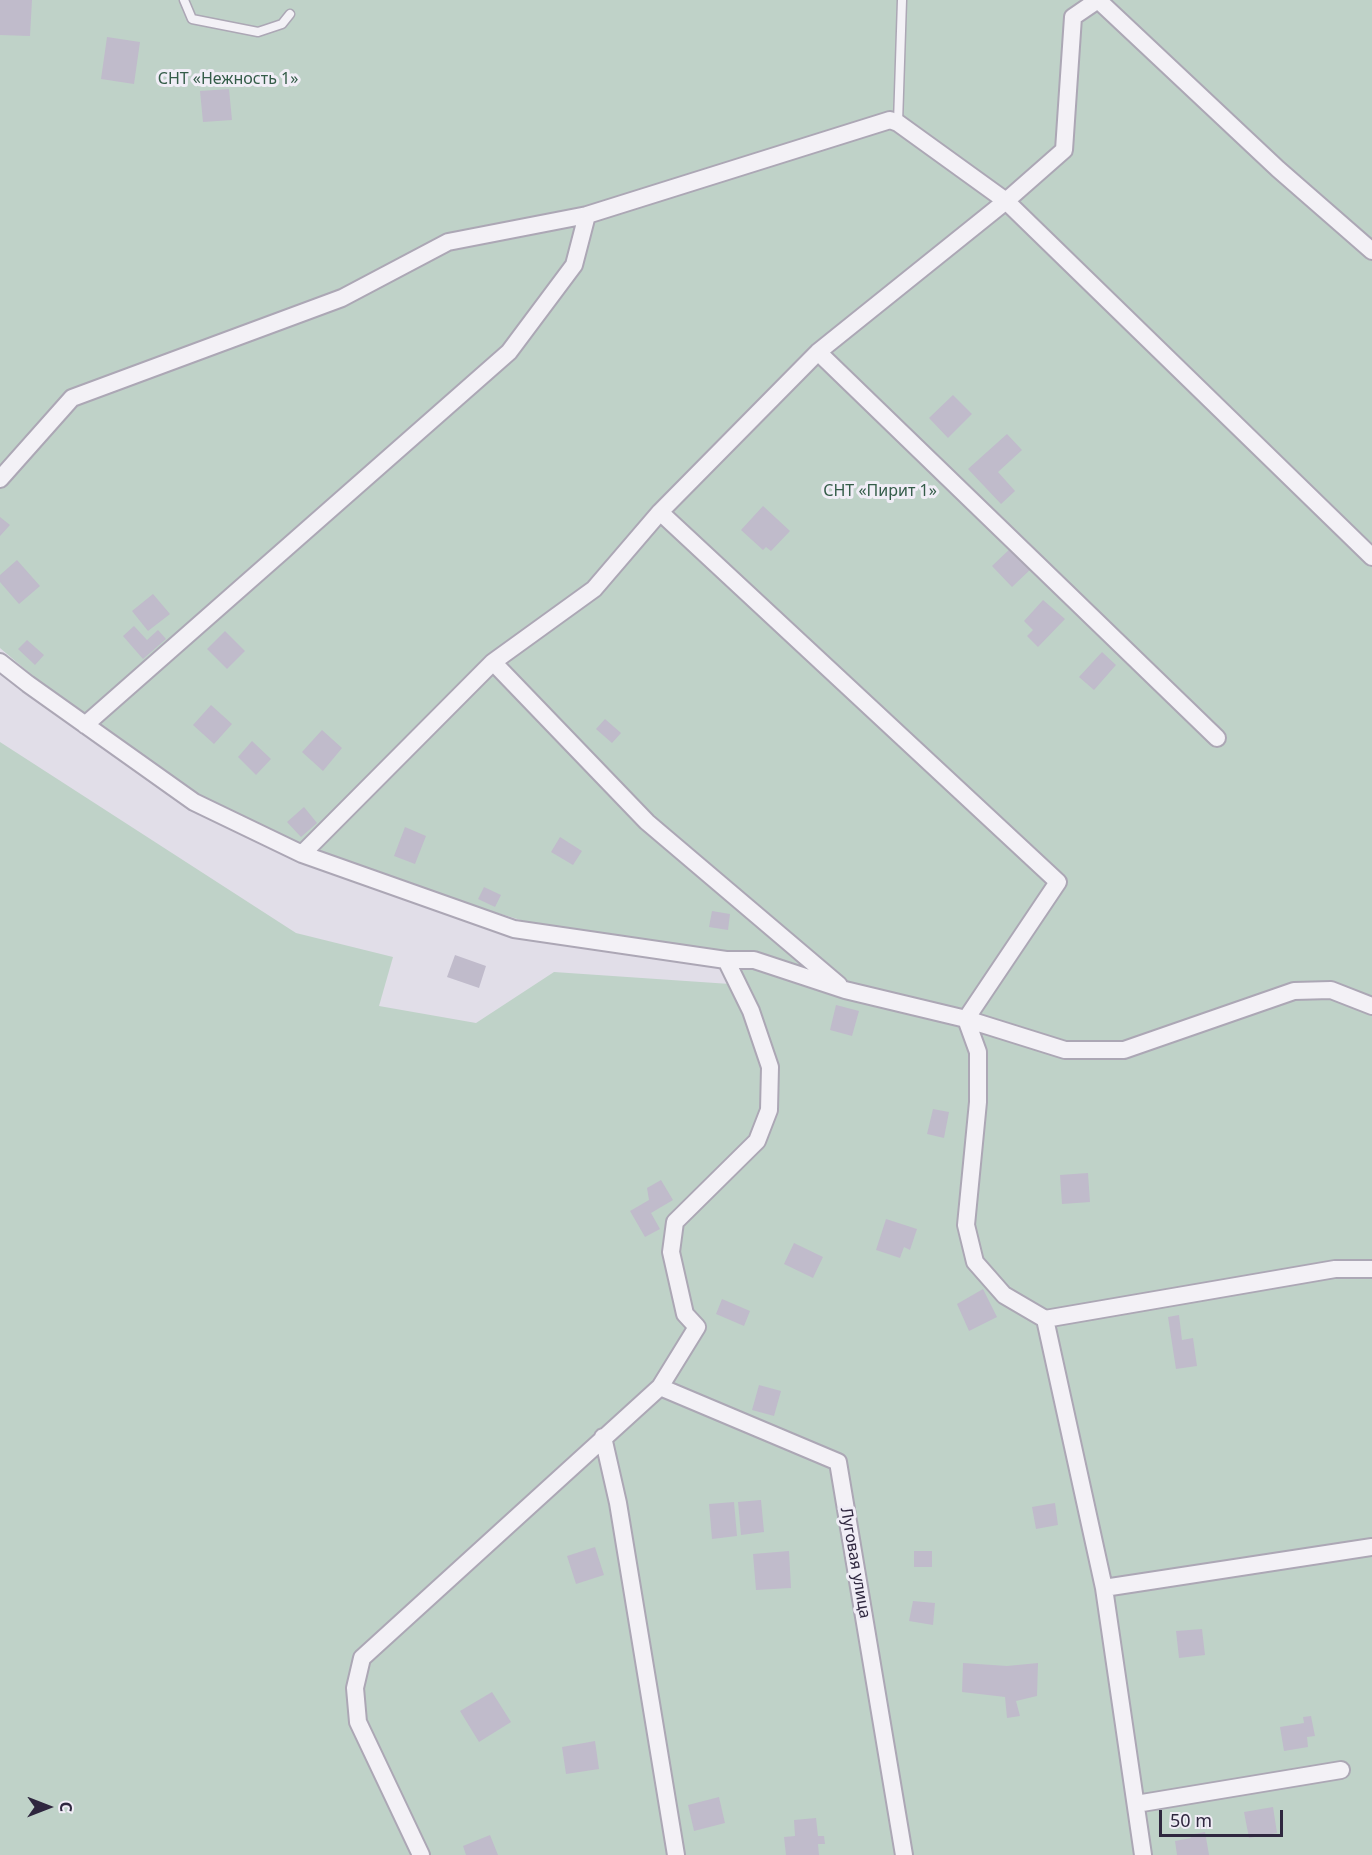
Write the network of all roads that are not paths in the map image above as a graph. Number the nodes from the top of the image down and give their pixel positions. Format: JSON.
{"nodes":[{"id":1,"x":184,"y":0,"type":"edge"},
{"id":2,"x":902,"y":0,"type":"edge"},
{"id":3,"x":290,"y":14,"type":"dead end"},
{"id":4,"x":898,"y":123,"type":"junction"},
{"id":5,"x":1006,"y":201,"type":"junction"},
{"id":6,"x":587,"y":214,"type":"junction"},
{"id":7,"x":1372,"y":251,"type":"edge"},
{"id":8,"x":818,"y":352,"type":"junction"},
{"id":9,"x":0,"y":479,"type":"edge"},
{"id":10,"x":660,"y":512,"type":"junction"},
{"id":11,"x":1372,"y":557,"type":"edge"},
{"id":12,"x":0,"y":662,"type":"edge"},
{"id":13,"x":493,"y":662,"type":"junction"},
{"id":14,"x":85,"y":725,"type":"junction"},
{"id":15,"x":1217,"y":738,"type":"dead end"},
{"id":16,"x":302,"y":854,"type":"junction"},
{"id":17,"x":726,"y":960,"type":"junction"},
{"id":18,"x":845,"y":990,"type":"junction"},
{"id":19,"x":1372,"y":1006,"type":"edge"},
{"id":20,"x":966,"y":1019,"type":"junction"},
{"id":21,"x":1372,"y":1269,"type":"edge"},
{"id":22,"x":1045,"y":1319,"type":"junction"},
{"id":23,"x":660,"y":1387,"type":"junction"},
{"id":24,"x":603,"y":1437,"type":"junction"},
{"id":25,"x":1372,"y":1547,"type":"edge"},
{"id":26,"x":1104,"y":1588,"type":"junction"},
{"id":27,"x":1341,"y":1770,"type":"dead end"},
{"id":28,"x":1136,"y":1804,"type":"junction"},
{"id":29,"x":422,"y":1855,"type":"edge"},
{"id":30,"x":676,"y":1855,"type":"edge"},
{"id":31,"x":904,"y":1855,"type":"edge"},
{"id":32,"x":1143,"y":1855,"type":"edge"}],
"edges":[{"from":1,"to":3,"type":"lane"},
{"from":2,"to":4,"type":"lane"},
{"from":4,"to":5,"type":"street"},
{"from":4,"to":6,"type":"street"},
{"from":5,"to":7,"type":"street"},
{"from":5,"to":8,"type":"street"},
{"from":5,"to":11,"type":"street"},
{"from":6,"to":9,"type":"street"},
{"from":6,"to":14,"type":"street"},
{"from":8,"to":10,"type":"street"},
{"from":8,"to":15,"type":"street"},
{"from":10,"to":13,"type":"street"},
{"from":10,"to":20,"type":"street"},
{"from":12,"to":14,"type":"street"},
{"from":13,"to":16,"type":"street"},
{"from":13,"to":18,"type":"street"},
{"from":14,"to":16,"type":"street"},
{"from":16,"to":17,"type":"street"},
{"from":17,"to":18,"type":"street"},
{"from":17,"to":23,"type":"street"},
{"from":18,"to":20,"type":"street"},
{"from":19,"to":20,"type":"street"},
{"from":20,"to":22,"type":"street"},
{"from":21,"to":22,"type":"street"},
{"from":22,"to":26,"type":"street"},
{"from":23,"to":24,"type":"street"},
{"from":23,"to":31,"type":"street","name":"Луговая улица"},
{"from":24,"to":29,"type":"street"},
{"from":24,"to":30,"type":"street"},
{"from":25,"to":26,"type":"street"},
{"from":26,"to":28,"type":"street"},
{"from":27,"to":28,"type":"street"},
{"from":28,"to":32,"type":"street"}]}
